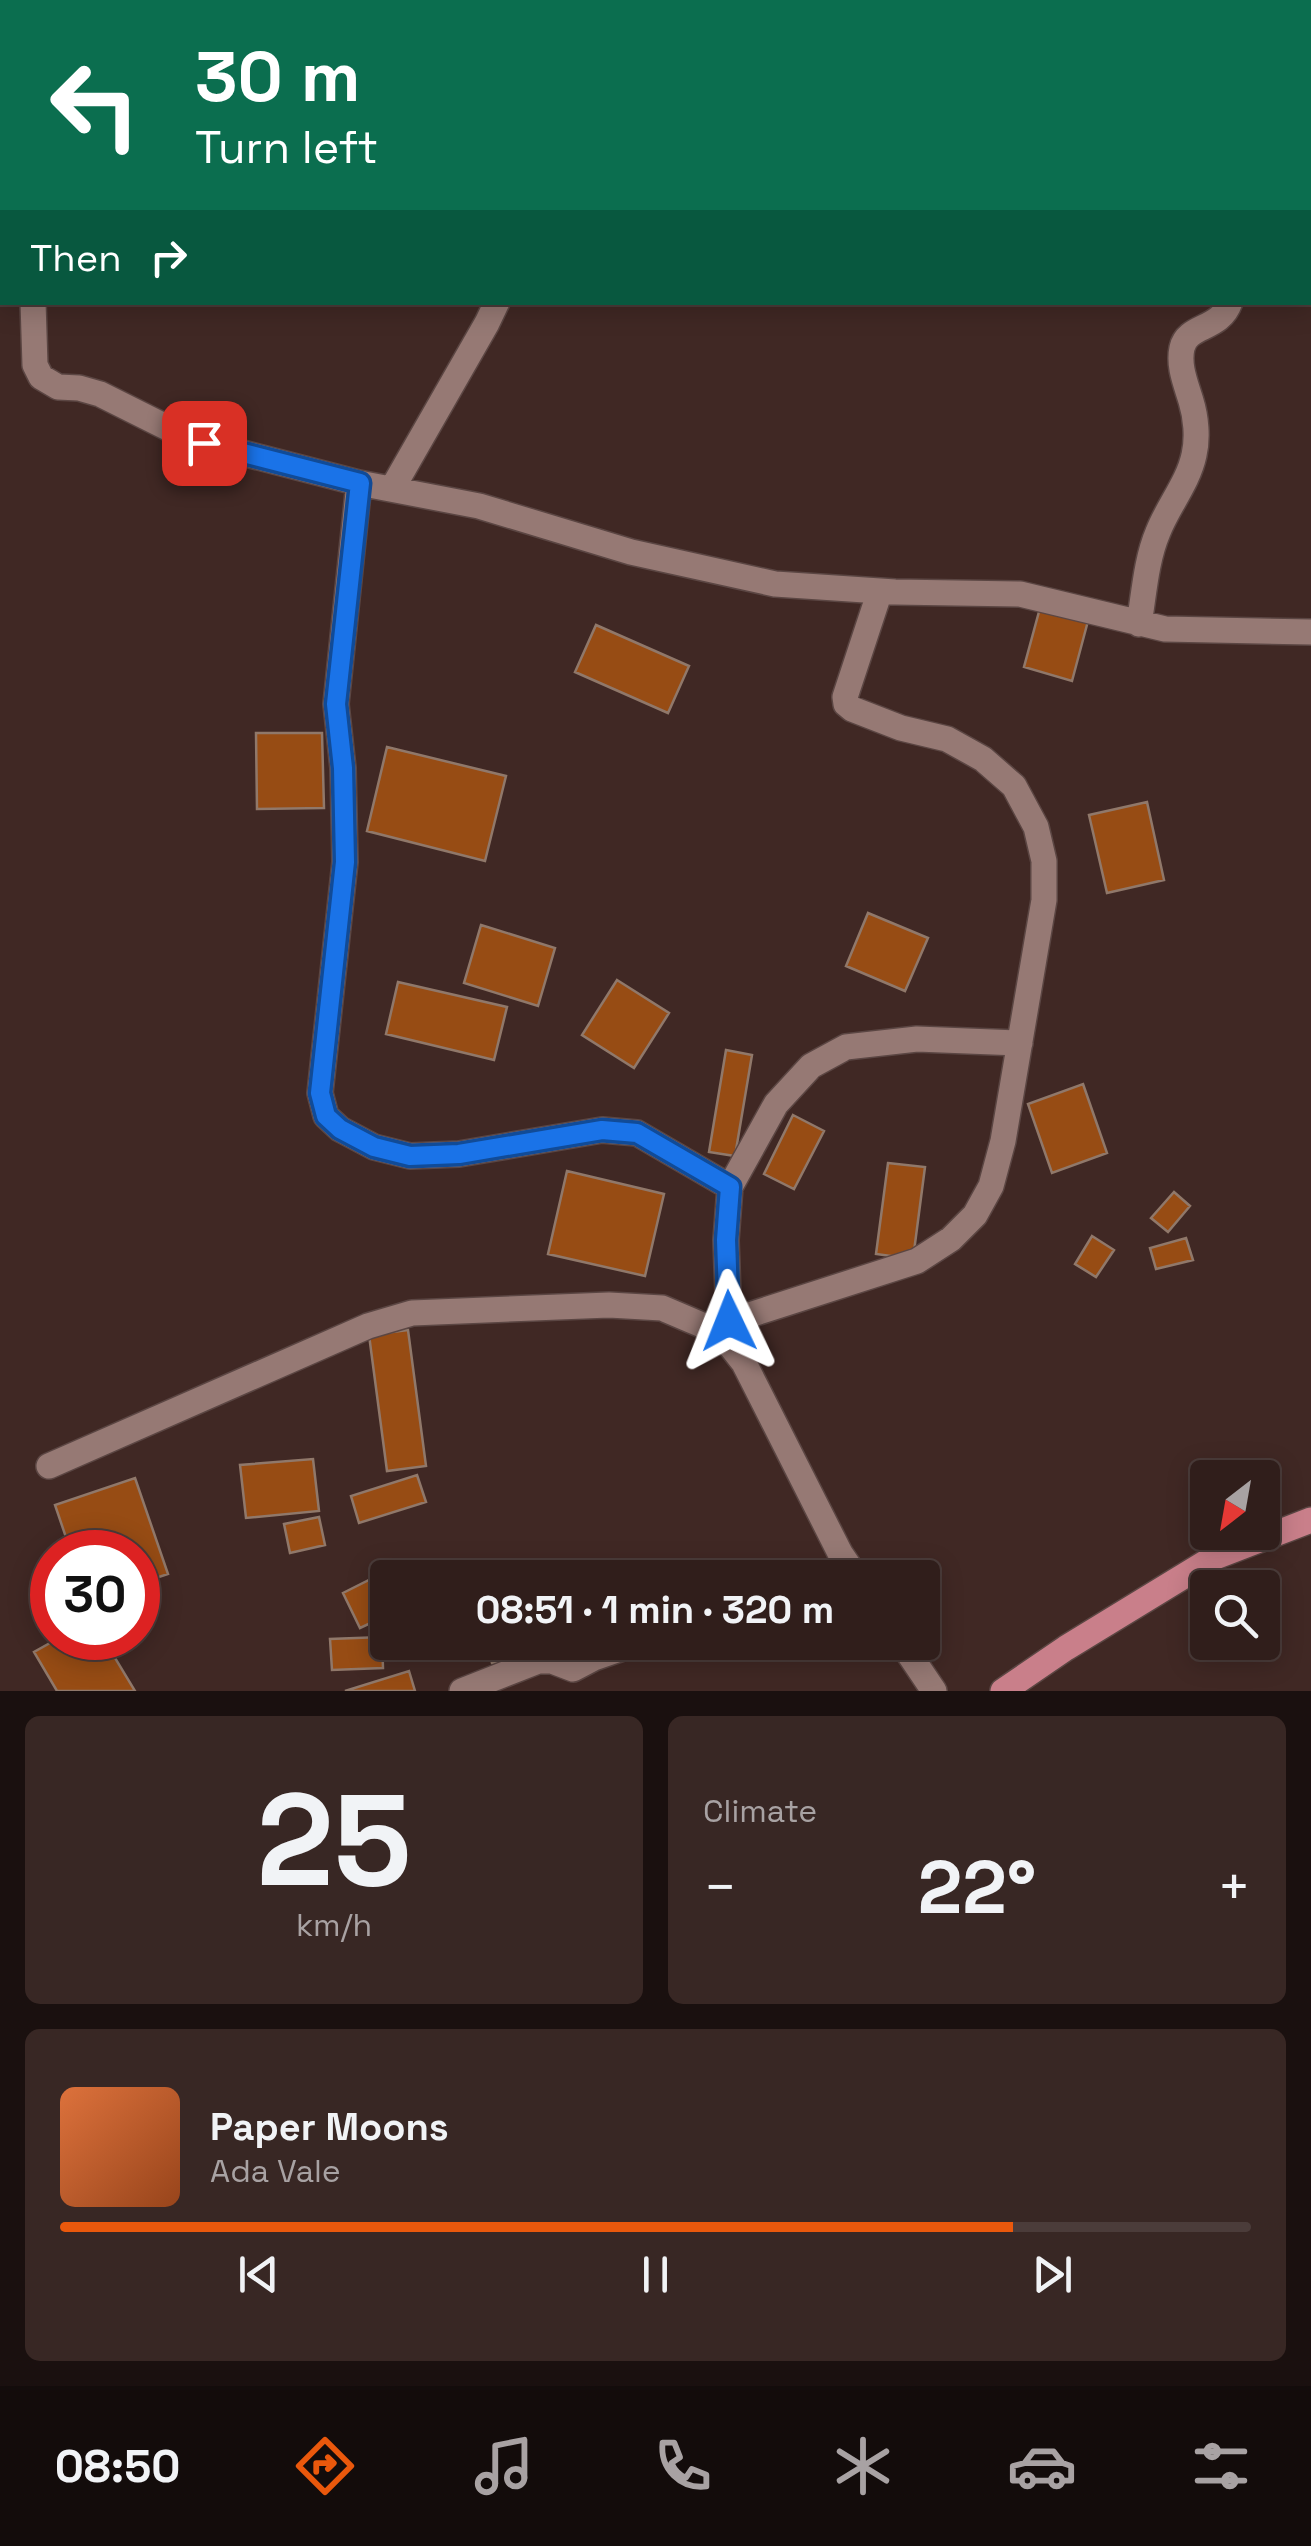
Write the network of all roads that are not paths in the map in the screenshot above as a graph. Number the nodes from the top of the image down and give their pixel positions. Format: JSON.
{"nodes":[{"id":1,"x":33,"y":305,"type":"edge"},
{"id":2,"x":495,"y":305,"type":"edge"},
{"id":3,"x":1229,"y":305,"type":"edge"},
{"id":4,"x":360,"y":483,"type":"junction"},
{"id":5,"x":392,"y":489,"type":"junction"},
{"id":6,"x":880,"y":591,"type":"junction"},
{"id":7,"x":1139,"y":624,"type":"junction"},
{"id":8,"x":1311,"y":632,"type":"edge"},
{"id":9,"x":1020,"y":1043,"type":"junction"},
{"id":10,"x":730,"y":1187,"type":"junction"},
{"id":11,"x":719,"y":1325,"type":"junction"},
{"id":12,"x":49,"y":1466,"type":"dead end"},
{"id":13,"x":1311,"y":1520,"type":"edge"},
{"id":14,"x":845,"y":1560,"type":"edge"},
{"id":15,"x":538,"y":1660,"type":"edge"},
{"id":16,"x":538,"y":1660,"type":"edge"},
{"id":17,"x":590,"y":1660,"type":"edge"},
{"id":18,"x":913,"y":1660,"type":"edge"},
{"id":19,"x":1027,"y":1683,"type":"edge"},
{"id":20,"x":462,"y":1691,"type":"edge"},
{"id":21,"x":934,"y":1691,"type":"edge"},
{"id":22,"x":1003,"y":1691,"type":"edge"}],
"edges":[{"from":1,"to":4,"type":"street"},
{"from":2,"to":5,"type":"street"},
{"from":3,"to":7,"type":"street"},
{"from":4,"to":5,"type":"street"},
{"from":4,"to":10,"type":"street"},
{"from":5,"to":6,"type":"street"},
{"from":6,"to":7,"type":"street"},
{"from":6,"to":9,"type":"street"},
{"from":7,"to":8,"type":"street"},
{"from":9,"to":10,"type":"street"},
{"from":9,"to":11,"type":"street"},
{"from":10,"to":11,"type":"street"},
{"from":11,"to":12,"type":"street"},
{"from":11,"to":14,"type":"street"},
{"from":13,"to":19,"type":"main road"},
{"from":15,"to":17,"type":"street"},
{"from":16,"to":20,"type":"street"},
{"from":18,"to":21,"type":"street"},
{"from":19,"to":22,"type":"main road"}]}
